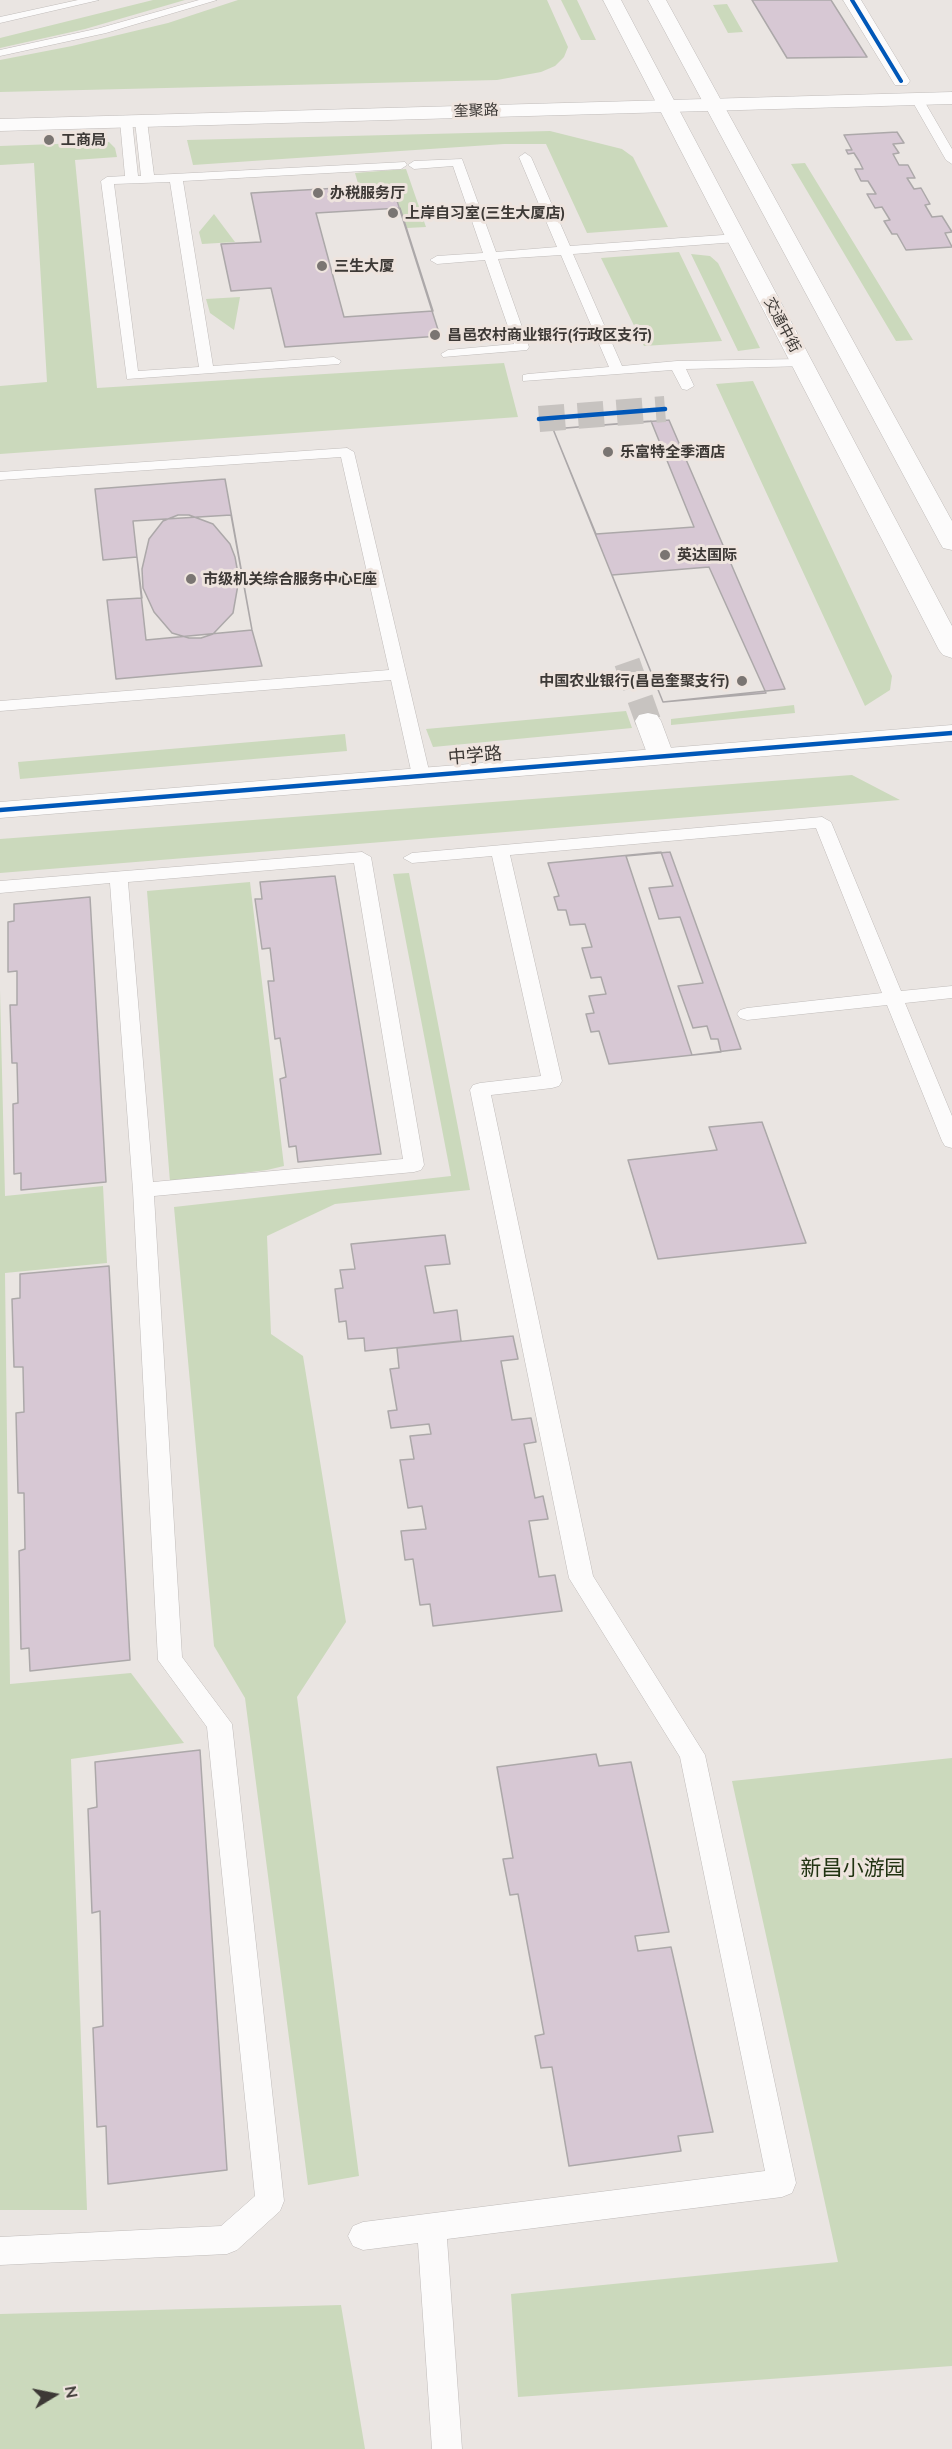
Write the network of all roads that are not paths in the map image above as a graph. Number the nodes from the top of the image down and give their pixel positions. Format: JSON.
{"nodes":[{"id":1,"x":93,"y":0,"type":"edge"},
{"id":2,"x":211,"y":0,"type":"edge"},
{"id":3,"x":612,"y":0,"type":"edge"},
{"id":4,"x":657,"y":0,"type":"edge"},
{"id":5,"x":852,"y":0,"type":"edge"},
{"id":6,"x":0,"y":20,"type":"edge"},
{"id":7,"x":0,"y":53,"type":"edge"},
{"id":8,"x":952,"y":80,"type":"edge"},
{"id":9,"x":902,"y":81,"type":"junction"},
{"id":10,"x":708,"y":96,"type":"junction"},
{"id":11,"x":663,"y":97,"type":"junction"},
{"id":12,"x":286,"y":98,"type":"dead end"},
{"id":13,"x":952,"y":98,"type":"edge"},
{"id":14,"x":917,"y":99,"type":"junction"},
{"id":15,"x":133,"y":121,"type":"junction"},
{"id":16,"x":0,"y":125,"type":"edge"},
{"id":17,"x":525,"y":157,"type":"dead end"},
{"id":18,"x":952,"y":160,"type":"edge"},
{"id":19,"x":176,"y":178,"type":"junction"},
{"id":20,"x":148,"y":179,"type":"junction"},
{"id":21,"x":132,"y":180,"type":"junction"},
{"id":22,"x":737,"y":238,"type":"junction"},
{"id":23,"x":566,"y":250,"type":"junction"},
{"id":24,"x":491,"y":256,"type":"junction"},
{"id":25,"x":437,"y":260,"type":"dead end"},
{"id":26,"x":448,"y":354,"type":"dead end"},
{"id":27,"x":334,"y":361,"type":"dead end"},
{"id":28,"x":802,"y":363,"type":"junction"},
{"id":29,"x":678,"y":365,"type":"junction"},
{"id":30,"x":207,"y":370,"type":"junction"},
{"id":31,"x":617,"y":370,"type":"junction"},
{"id":32,"x":528,"y":378,"type":"dead end"},
{"id":33,"x":687,"y":386,"type":"dead end"},
{"id":34,"x":0,"y":476,"type":"edge"},
{"id":35,"x":952,"y":543,"type":"edge"},
{"id":36,"x":952,"y":650,"type":"edge"},
{"id":37,"x":398,"y":674,"type":"junction"},
{"id":38,"x":0,"y":706,"type":"edge"},
{"id":39,"x":648,"y":721,"type":"tunnel mouth"},
{"id":40,"x":952,"y":733,"type":"edge"},
{"id":41,"x":661,"y":756,"type":"junction"},
{"id":42,"x":421,"y":775,"type":"junction"},
{"id":43,"x":0,"y":810,"type":"edge"},
{"id":44,"x":500,"y":850,"type":"junction"},
{"id":45,"x":412,"y":858,"type":"dead end"},
{"id":46,"x":119,"y":878,"type":"junction"},
{"id":47,"x":0,"y":887,"type":"edge"},
{"id":48,"x":952,"y":992,"type":"edge"},
{"id":49,"x":893,"y":999,"type":"junction"},
{"id":50,"x":747,"y":1014,"type":"dead end"},
{"id":51,"x":952,"y":1141,"type":"edge"},
{"id":52,"x":143,"y":1190,"type":"junction"},
{"id":53,"x":432,"y":2227,"type":"junction"},
{"id":54,"x":363,"y":2236,"type":"dead end"},
{"id":55,"x":0,"y":2251,"type":"edge"},
{"id":56,"x":447,"y":2449,"type":"edge"}],
"edges":[{"from":1,"to":6,"type":"lane"},
{"from":2,"to":7,"type":"lane"},
{"from":3,"to":11,"type":"main road","name":"交通中街"},
{"from":4,"to":10,"type":"main road"},
{"from":5,"to":9,"type":"main road"},
{"from":8,"to":9,"type":"main road","name":"奎聚路"},
{"from":9,"to":10,"type":"main road","name":"奎聚路"},
{"from":10,"to":11,"type":"main road","name":"奎聚路"},
{"from":10,"to":14,"type":"main road","name":"奎聚路"},
{"from":10,"to":35,"type":"main road"},
{"from":11,"to":12,"type":"main road","name":"奎聚路"},
{"from":11,"to":15,"type":"main road","name":"奎聚路"},
{"from":11,"to":22,"type":"main road","name":"交通中街"},
{"from":13,"to":14,"type":"main road","name":"奎聚路"},
{"from":14,"to":18,"type":"lane"},
{"from":15,"to":16,"type":"main road","name":"奎聚路"},
{"from":15,"to":20,"type":"lane"},
{"from":15,"to":21,"type":"lane"},
{"from":17,"to":23,"type":"lane"},
{"from":19,"to":20,"type":"lane"},
{"from":19,"to":24,"type":"lane"},
{"from":19,"to":30,"type":"lane"},
{"from":20,"to":21,"type":"lane"},
{"from":21,"to":30,"type":"lane"},
{"from":22,"to":23,"type":"lane"},
{"from":22,"to":28,"type":"main road","name":"交通中街"},
{"from":23,"to":24,"type":"lane"},
{"from":23,"to":31,"type":"lane"},
{"from":24,"to":25,"type":"lane"},
{"from":24,"to":26,"type":"lane"},
{"from":27,"to":30,"type":"lane"},
{"from":28,"to":29,"type":"lane"},
{"from":28,"to":36,"type":"main road","name":"交通中街"},
{"from":29,"to":31,"type":"lane"},
{"from":29,"to":33,"type":"lane"},
{"from":31,"to":32,"type":"lane"},
{"from":34,"to":37,"type":"lane"},
{"from":37,"to":38,"type":"lane"},
{"from":37,"to":42,"type":"lane"},
{"from":39,"to":41,"type":"main road"},
{"from":40,"to":41,"type":"main road","name":"中学路"},
{"from":41,"to":42,"type":"main road","name":"中学路"},
{"from":42,"to":43,"type":"main road","name":"中学路"},
{"from":44,"to":45,"type":"lane"},
{"from":44,"to":49,"type":"lane"},
{"from":44,"to":53,"type":"lane"},
{"from":46,"to":47,"type":"lane"},
{"from":46,"to":52,"type":"lane"},
{"from":46,"to":52,"type":"lane"},
{"from":48,"to":49,"type":"lane"},
{"from":49,"to":50,"type":"lane"},
{"from":49,"to":51,"type":"lane"},
{"from":52,"to":55,"type":"lane"},
{"from":53,"to":54,"type":"lane"},
{"from":53,"to":56,"type":"lane"}]}
